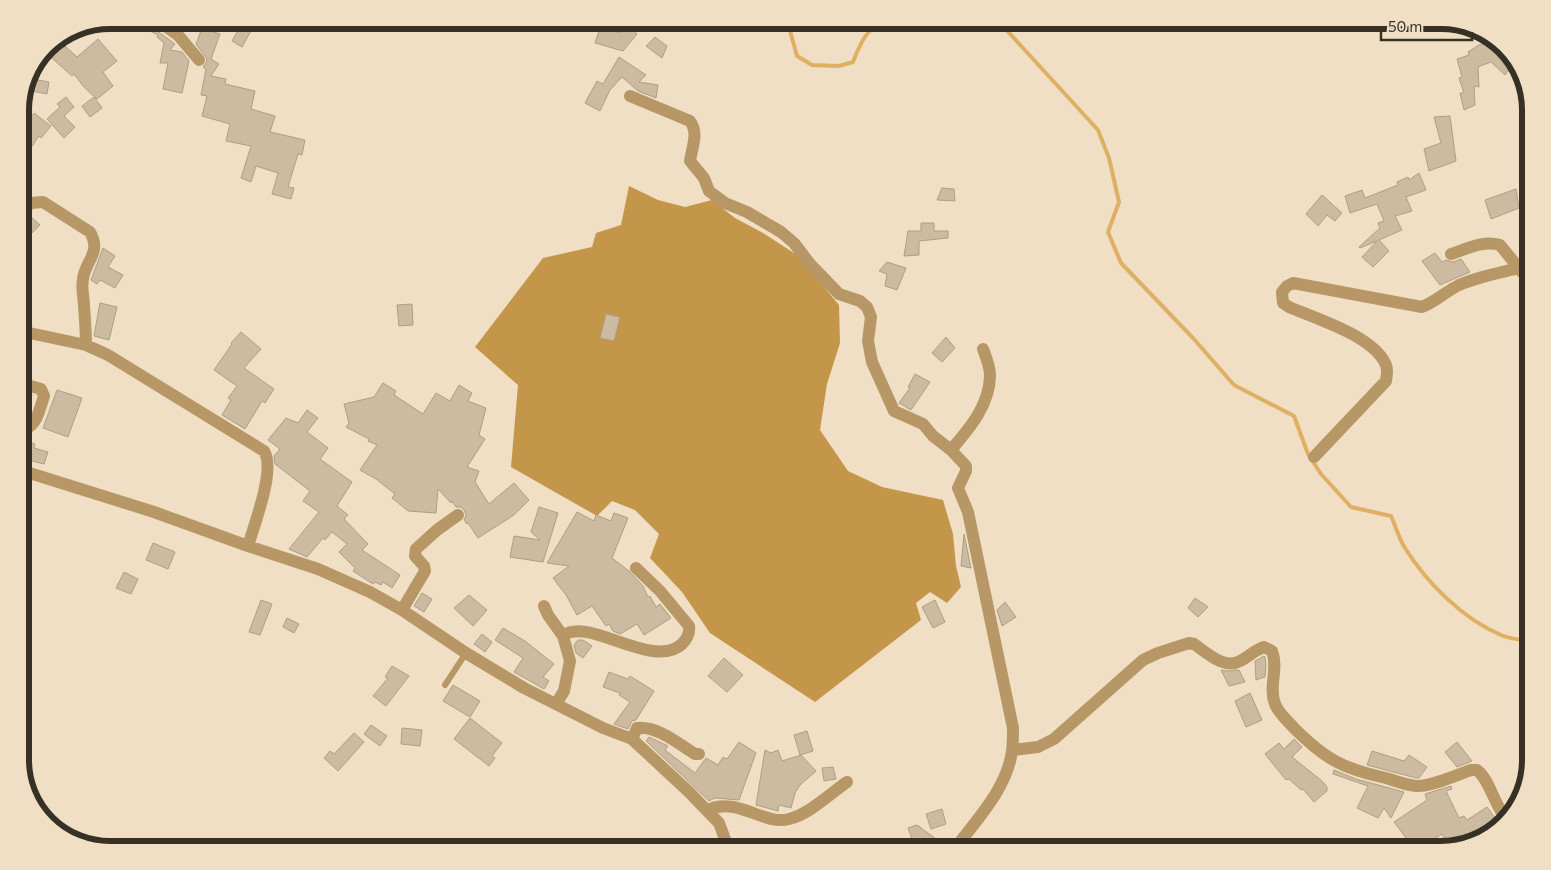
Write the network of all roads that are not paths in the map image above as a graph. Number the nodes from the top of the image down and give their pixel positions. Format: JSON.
{"nodes":[{"id":1,"x":170,"y":29,"type":"edge"},
{"id":2,"x":199,"y":60,"type":"dead end"},
{"id":3,"x":630,"y":96,"type":"dead end"},
{"id":4,"x":29,"y":205,"type":"edge"},
{"id":5,"x":1451,"y":254,"type":"dead end"},
{"id":6,"x":1519,"y":268,"type":"junction"},
{"id":7,"x":1522,"y":272,"type":"edge"},
{"id":8,"x":29,"y":333,"type":"edge"},
{"id":9,"x":86,"y":345,"type":"junction"},
{"id":10,"x":983,"y":349,"type":"dead end"},
{"id":11,"x":29,"y":386,"type":"edge"},
{"id":12,"x":29,"y":427,"type":"edge"},
{"id":13,"x":951,"y":450,"type":"junction"},
{"id":14,"x":1314,"y":457,"type":"dead end"},
{"id":15,"x":29,"y":473,"type":"edge"},
{"id":16,"x":458,"y":515,"type":"dead end"},
{"id":17,"x":248,"y":546,"type":"junction"},
{"id":18,"x":636,"y":568,"type":"dead end"},
{"id":19,"x":544,"y":606,"type":"dead end"},
{"id":20,"x":402,"y":610,"type":"junction"},
{"id":21,"x":563,"y":636,"type":"junction"},
{"id":22,"x":466,"y":653,"type":"junction"},
{"id":23,"x":445,"y":685,"type":"dead end"},
{"id":24,"x":556,"y":704,"type":"junction"},
{"id":25,"x":632,"y":739,"type":"junction"},
{"id":26,"x":1012,"y":750,"type":"junction"},
{"id":27,"x":699,"y":754,"type":"dead end"},
{"id":28,"x":847,"y":782,"type":"dead end"},
{"id":29,"x":707,"y":810,"type":"junction"},
{"id":30,"x":1502,"y":813,"type":"edge"},
{"id":31,"x":725,"y":841,"type":"edge"},
{"id":32,"x":961,"y":841,"type":"edge"}],
"edges":[{"from":1,"to":2,"type":"street"},
{"from":3,"to":13,"type":"street"},
{"from":4,"to":9,"type":"street"},
{"from":5,"to":6,"type":"street"},
{"from":6,"to":7,"type":"street"},
{"from":6,"to":14,"type":"street"},
{"from":8,"to":9,"type":"street"},
{"from":9,"to":17,"type":"street"},
{"from":10,"to":13,"type":"street"},
{"from":11,"to":12,"type":"street"},
{"from":13,"to":26,"type":"street"},
{"from":15,"to":17,"type":"street"},
{"from":16,"to":20,"type":"street"},
{"from":17,"to":20,"type":"street"},
{"from":18,"to":21,"type":"street"},
{"from":19,"to":21,"type":"street"},
{"from":20,"to":22,"type":"street"},
{"from":21,"to":24,"type":"street"},
{"from":22,"to":23,"type":"lane"},
{"from":22,"to":24,"type":"street"},
{"from":24,"to":25,"type":"street"},
{"from":25,"to":27,"type":"street"},
{"from":25,"to":29,"type":"street"},
{"from":26,"to":30,"type":"street"},
{"from":26,"to":32,"type":"street"},
{"from":28,"to":29,"type":"street"},
{"from":29,"to":31,"type":"street"}]}
